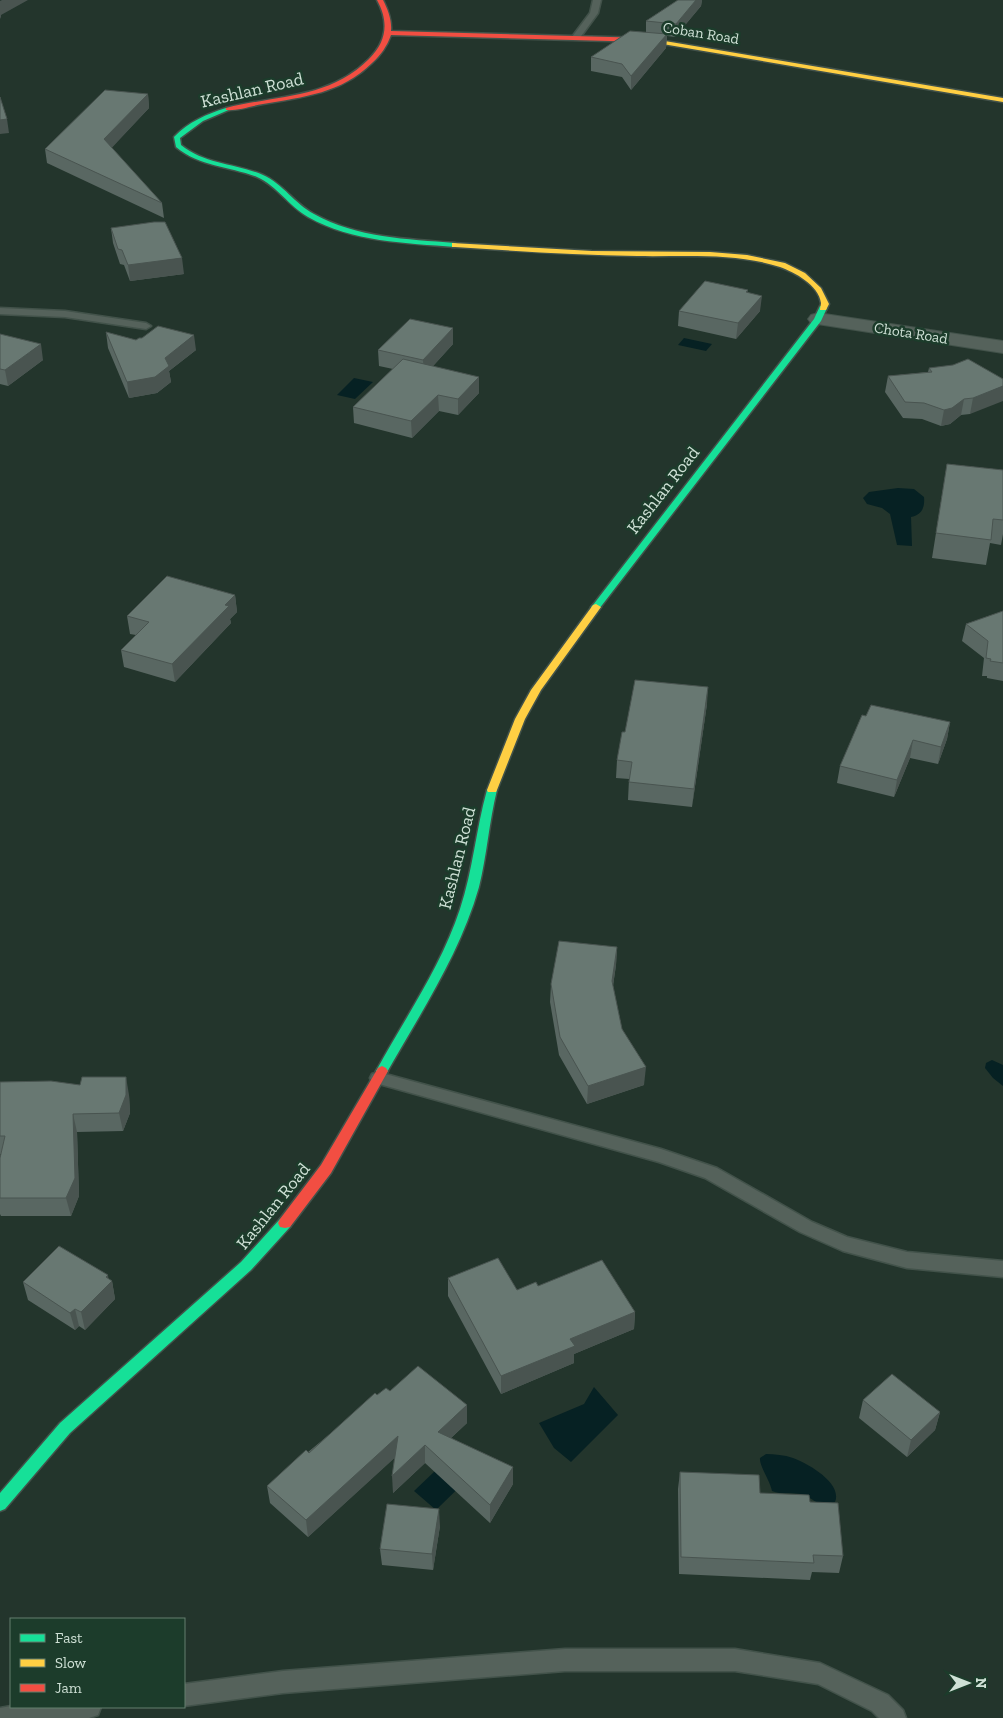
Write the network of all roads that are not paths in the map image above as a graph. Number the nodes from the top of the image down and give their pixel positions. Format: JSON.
{"nodes":[{"id":1,"x":380,"y":0,"type":"edge"},
{"id":2,"x":598,"y":0,"type":"edge"},
{"id":3,"x":390,"y":33,"type":"junction"},
{"id":4,"x":576,"y":37,"type":"junction"},
{"id":5,"x":1003,"y":100,"type":"edge"},
{"id":6,"x":0,"y":311,"type":"edge"},
{"id":7,"x":818,"y":319,"type":"junction"},
{"id":8,"x":146,"y":326,"type":"dead end"},
{"id":9,"x":1003,"y":347,"type":"edge"},
{"id":10,"x":378,"y":1078,"type":"junction"},
{"id":11,"x":1003,"y":1269,"type":"edge"},
{"id":12,"x":0,"y":1504,"type":"edge"},
{"id":13,"x":185,"y":1694,"type":"edge"},
{"id":14,"x":82,"y":1708,"type":"edge"},
{"id":15,"x":3,"y":1718,"type":"edge"},
{"id":16,"x":895,"y":1718,"type":"edge"}],
"edges":[{"from":1,"to":3,"type":"street"},
{"from":2,"to":4,"type":"lane"},
{"from":3,"to":4,"type":"street","name":"Coban Road"},
{"from":3,"to":7,"type":"street","name":"Kashlan Road"},
{"from":4,"to":5,"type":"street","name":"Coban Road"},
{"from":6,"to":8,"type":"lane"},
{"from":7,"to":9,"type":"street","name":"Chota Road"},
{"from":7,"to":10,"type":"street","name":"Kashlan Road"},
{"from":10,"to":11,"type":"lane"},
{"from":10,"to":12,"type":"street","name":"Kashlan Road"},
{"from":13,"to":16,"type":"lane"},
{"from":14,"to":15,"type":"lane"}]}
